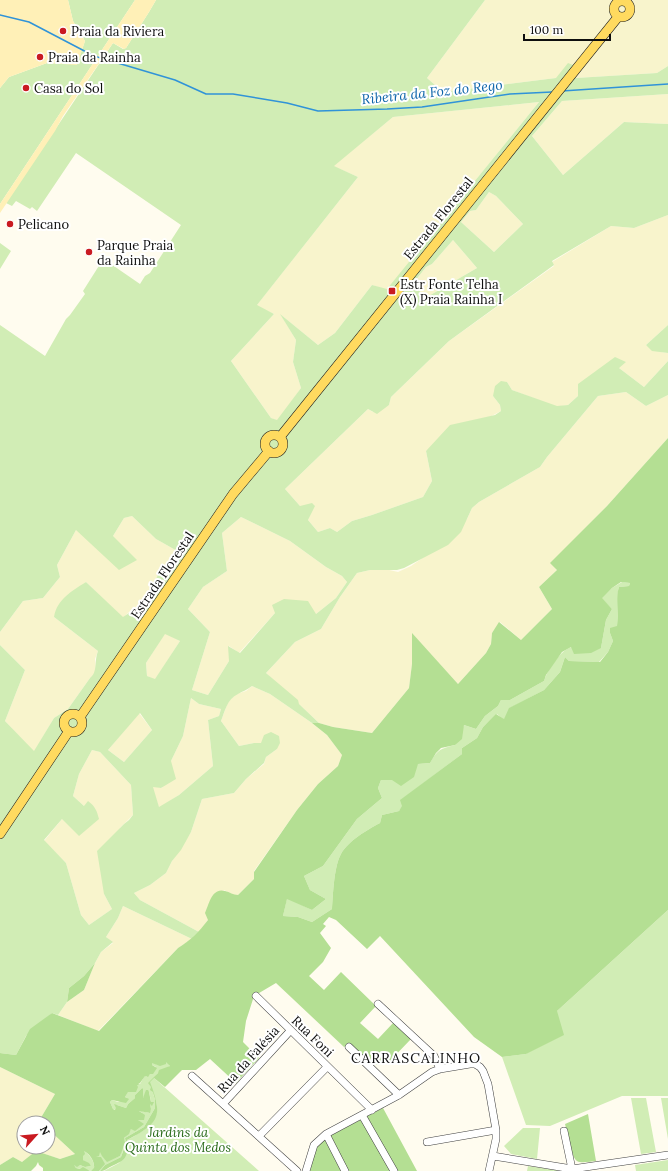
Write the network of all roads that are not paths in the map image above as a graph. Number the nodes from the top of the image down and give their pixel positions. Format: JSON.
{"nodes":[{"id":1,"x":630,"y":2,"type":"edge"},
{"id":2,"x":80,"y":717,"type":"junction"},
{"id":3,"x":69,"y":732,"type":"junction"},
{"id":4,"x":0,"y":834,"type":"edge"},
{"id":5,"x":256,"y":996,"type":"dead end"},
{"id":6,"x":378,"y":1004,"type":"dead end"},
{"id":7,"x":290,"y":1031,"type":"junction"},
{"id":8,"x":348,"y":1047,"type":"dead end"},
{"id":9,"x":327,"y":1067,"type":"junction"},
{"id":10,"x":440,"y":1069,"type":"junction"},
{"id":11,"x":192,"y":1076,"type":"dead end"},
{"id":12,"x":399,"y":1095,"type":"junction"},
{"id":13,"x":223,"y":1104,"type":"junction"},
{"id":14,"x":372,"y":1110,"type":"junction"},
{"id":15,"x":362,"y":1115,"type":"junction"},
{"id":16,"x":496,"y":1130,"type":"junction"},
{"id":17,"x":564,"y":1131,"type":"dead end"},
{"id":18,"x":326,"y":1134,"type":"junction"},
{"id":19,"x":259,"y":1136,"type":"junction"},
{"id":20,"x":427,"y":1142,"type":"dead end"},
{"id":21,"x":668,"y":1155,"type":"edge"},
{"id":22,"x":493,"y":1156,"type":"junction"},
{"id":23,"x":573,"y":1170,"type":"edge"},
{"id":24,"x":297,"y":1171,"type":"edge"},
{"id":25,"x":306,"y":1171,"type":"edge"},
{"id":26,"x":346,"y":1171,"type":"edge"},
{"id":27,"x":394,"y":1171,"type":"edge"},
{"id":28,"x":489,"y":1171,"type":"edge"}],
"edges":[{"from":1,"to":2,"type":"main road","name":"Estrada Florestal"},
{"from":2,"to":3,"type":"main road"},
{"from":2,"to":3,"type":"main road"},
{"from":3,"to":4,"type":"main road"},
{"from":5,"to":7,"type":"street","name":"Rua Foni"},
{"from":6,"to":10,"type":"street"},
{"from":7,"to":9,"type":"street","name":"Rua Foni"},
{"from":7,"to":13,"type":"street","name":"Rua da Falésia"},
{"from":8,"to":12,"type":"street"},
{"from":9,"to":14,"type":"street","name":"Rua Foni"},
{"from":9,"to":19,"type":"street"},
{"from":10,"to":12,"type":"street"},
{"from":10,"to":16,"type":"street"},
{"from":11,"to":13,"type":"street"},
{"from":12,"to":14,"type":"street"},
{"from":13,"to":19,"type":"street"},
{"from":14,"to":15,"type":"street"},
{"from":15,"to":18,"type":"street"},
{"from":15,"to":27,"type":"street"},
{"from":16,"to":20,"type":"street"},
{"from":16,"to":22,"type":"street"},
{"from":17,"to":23,"type":"street"},
{"from":18,"to":25,"type":"street"},
{"from":18,"to":26,"type":"street"},
{"from":19,"to":24,"type":"street"},
{"from":21,"to":23,"type":"street"},
{"from":22,"to":23,"type":"street"},
{"from":22,"to":28,"type":"street"}]}
